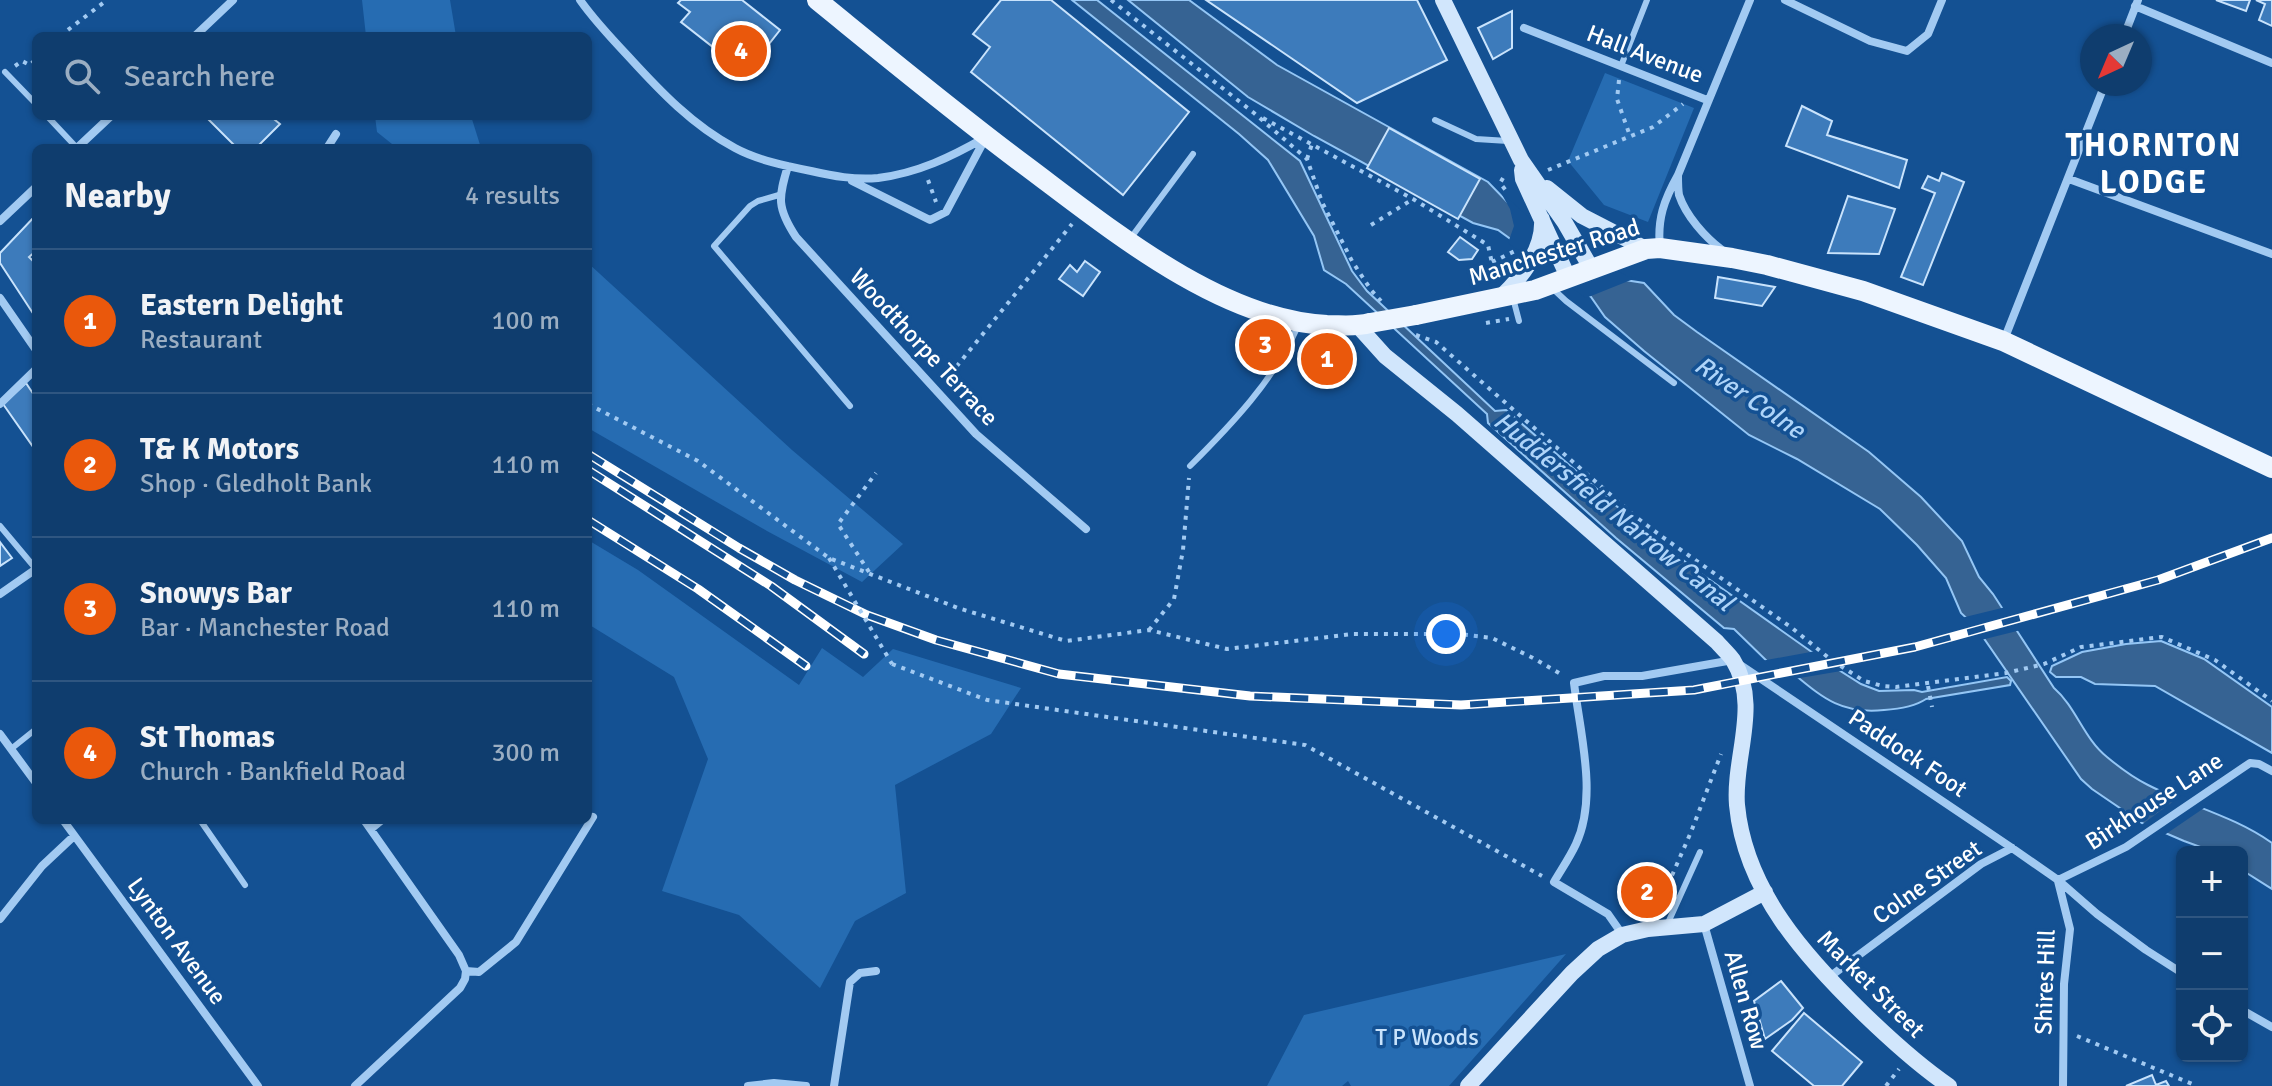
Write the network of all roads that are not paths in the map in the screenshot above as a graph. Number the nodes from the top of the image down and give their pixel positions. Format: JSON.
{"nodes":[{"id":1,"x":233,"y":0,"type":"edge"},
{"id":2,"x":580,"y":0,"type":"edge"},
{"id":3,"x":817,"y":0,"type":"edge"},
{"id":4,"x":1443,"y":0,"type":"edge"},
{"id":5,"x":1647,"y":0,"type":"edge"},
{"id":6,"x":1750,"y":0,"type":"edge"},
{"id":7,"x":1785,"y":0,"type":"edge"},
{"id":8,"x":1942,"y":0,"type":"edge"},
{"id":9,"x":2136,"y":3,"type":"edge"},
{"id":10,"x":2128,"y":24,"type":"edge"},
{"id":11,"x":1524,"y":28,"type":"dead end"},
{"id":12,"x":199,"y":32,"type":"edge"},
{"id":13,"x":2272,"y":63,"type":"edge"},
{"id":14,"x":1621,"y":66,"type":"junction"},
{"id":15,"x":5,"y":72,"type":"dead end"},
{"id":16,"x":2100,"y":96,"type":"edge"},
{"id":17,"x":32,"y":100,"type":"edge"},
{"id":18,"x":1707,"y":100,"type":"junction"},
{"id":19,"x":51,"y":120,"type":"edge"},
{"id":20,"x":107,"y":120,"type":"edge"},
{"id":21,"x":1435,"y":120,"type":"dead end"},
{"id":22,"x":336,"y":134,"type":"dead end"},
{"id":23,"x":986,"y":136,"type":"junction"},
{"id":24,"x":1512,"y":141,"type":"junction"},
{"id":25,"x":73,"y":144,"type":"edge"},
{"id":26,"x":81,"y":144,"type":"edge"},
{"id":27,"x":330,"y":144,"type":"edge"},
{"id":28,"x":1193,"y":154,"type":"dead end"},
{"id":29,"x":1521,"y":160,"type":"junction"},
{"id":30,"x":788,"y":166,"type":"junction"},
{"id":31,"x":1678,"y":175,"type":"junction"},
{"id":32,"x":1533,"y":177,"type":"junction"},
{"id":33,"x":847,"y":179,"type":"junction"},
{"id":34,"x":2069,"y":179,"type":"junction"},
{"id":35,"x":32,"y":191,"type":"edge"},
{"id":36,"x":779,"y":195,"type":"junction"},
{"id":37,"x":1542,"y":217,"type":"junction"},
{"id":38,"x":0,"y":221,"type":"edge"},
{"id":39,"x":1128,"y":242,"type":"junction"},
{"id":40,"x":1653,"y":248,"type":"junction"},
{"id":41,"x":2272,"y":254,"type":"edge"},
{"id":42,"x":1732,"y":258,"type":"junction"},
{"id":43,"x":1601,"y":265,"type":"junction"},
{"id":44,"x":1558,"y":281,"type":"junction"},
{"id":45,"x":1506,"y":296,"type":"junction"},
{"id":46,"x":0,"y":298,"type":"edge"},
{"id":47,"x":1519,"y":321,"type":"dead end"},
{"id":48,"x":1300,"y":322,"type":"junction"},
{"id":49,"x":1364,"y":324,"type":"junction"},
{"id":50,"x":2003,"y":341,"type":"junction"},
{"id":51,"x":32,"y":344,"type":"edge"},
{"id":52,"x":32,"y":373,"type":"edge"},
{"id":53,"x":1674,"y":383,"type":"dead end"},
{"id":54,"x":0,"y":404,"type":"edge"},
{"id":55,"x":850,"y":406,"type":"dead end"},
{"id":56,"x":1190,"y":466,"type":"road end"},
{"id":57,"x":2272,"y":468,"type":"edge"},
{"id":58,"x":0,"y":526,"type":"edge"},
{"id":59,"x":1086,"y":529,"type":"dead end"},
{"id":60,"x":32,"y":564,"type":"edge"},
{"id":61,"x":32,"y":572,"type":"edge"},
{"id":62,"x":0,"y":594,"type":"edge"},
{"id":63,"x":1733,"y":660,"type":"junction"},
{"id":64,"x":32,"y":732,"type":"edge"},
{"id":65,"x":0,"y":734,"type":"edge"},
{"id":66,"x":11,"y":749,"type":"junction"},
{"id":67,"x":2272,"y":771,"type":"edge"},
{"id":68,"x":32,"y":778,"type":"edge"},
{"id":69,"x":66,"y":824,"type":"edge"},
{"id":70,"x":203,"y":824,"type":"edge"},
{"id":71,"x":367,"y":824,"type":"edge"},
{"id":72,"x":377,"y":824,"type":"edge"},
{"id":73,"x":589,"y":824,"type":"edge"},
{"id":74,"x":371,"y":829,"type":"junction"},
{"id":75,"x":74,"y":836,"type":"junction"},
{"id":76,"x":2012,"y":848,"type":"junction"},
{"id":77,"x":1700,"y":852,"type":"dead end"},
{"id":78,"x":2058,"y":880,"type":"junction"},
{"id":79,"x":245,"y":885,"type":"dead end"},
{"id":80,"x":1765,"y":892,"type":"junction"},
{"id":81,"x":0,"y":919,"type":"edge"},
{"id":82,"x":1704,"y":924,"type":"junction"},
{"id":83,"x":1657,"y":928,"type":"junction"},
{"id":84,"x":1622,"y":935,"type":"junction"},
{"id":85,"x":2176,"y":969,"type":"edge"},
{"id":86,"x":466,"y":971,"type":"junction"},
{"id":87,"x":876,"y":971,"type":"dead end"},
{"id":88,"x":1827,"y":979,"type":"junction"},
{"id":89,"x":2248,"y":1013,"type":"edge"},
{"id":90,"x":2272,"y":1027,"type":"edge"},
{"id":91,"x":258,"y":1086,"type":"edge"},
{"id":92,"x":355,"y":1086,"type":"edge"},
{"id":93,"x":748,"y":1086,"type":"edge"},
{"id":94,"x":806,"y":1086,"type":"edge"},
{"id":95,"x":834,"y":1086,"type":"edge"},
{"id":96,"x":1468,"y":1086,"type":"edge"},
{"id":97,"x":1750,"y":1086,"type":"edge"},
{"id":98,"x":1949,"y":1086,"type":"edge"},
{"id":99,"x":2063,"y":1086,"type":"edge"}],
"edges":[{"from":1,"to":12,"type":"street"},
{"from":2,"to":30,"type":"street"},
{"from":3,"to":23,"type":"main road","name":"Manchester Road"},
{"from":4,"to":24,"type":"street"},
{"from":5,"to":14,"type":"lane"},
{"from":6,"to":18,"type":"street"},
{"from":7,"to":8,"type":"street"},
{"from":9,"to":10,"type":"street"},
{"from":9,"to":13,"type":"street"},
{"from":11,"to":14,"type":"street","name":"Hall Avenue"},
{"from":14,"to":18,"type":"street","name":"Hall Avenue"},
{"from":15,"to":17,"type":"lane"},
{"from":16,"to":34,"type":"street"},
{"from":18,"to":31,"type":"street"},
{"from":19,"to":25,"type":"lane"},
{"from":20,"to":26,"type":"street"},
{"from":21,"to":24,"type":"lane"},
{"from":22,"to":27,"type":"street"},
{"from":23,"to":33,"type":"street"},
{"from":23,"to":33,"type":"street"},
{"from":23,"to":39,"type":"main road","name":"Manchester Road"},
{"from":24,"to":29,"type":"street"},
{"from":28,"to":39,"type":"lane"},
{"from":29,"to":32,"type":"street"},
{"from":29,"to":37,"type":"street"},
{"from":30,"to":33,"type":"street"},
{"from":30,"to":36,"type":"street"},
{"from":31,"to":40,"type":"street"},
{"from":31,"to":42,"type":"street"},
{"from":32,"to":40,"type":"street"},
{"from":32,"to":43,"type":"street"},
{"from":34,"to":41,"type":"street"},
{"from":34,"to":50,"type":"street"},
{"from":35,"to":38,"type":"street"},
{"from":36,"to":55,"type":"lane"},
{"from":36,"to":59,"type":"street","name":"Woodthorpe Terrace"},
{"from":37,"to":44,"type":"street"},
{"from":37,"to":45,"type":"street"},
{"from":39,"to":48,"type":"main road","name":"Manchester Road"},
{"from":40,"to":42,"type":"main road","name":"Manchester Road"},
{"from":40,"to":43,"type":"main road","name":"Manchester Road"},
{"from":42,"to":50,"type":"main road","name":"Manchester Road"},
{"from":43,"to":44,"type":"main road","name":"Manchester Road"},
{"from":44,"to":45,"type":"main road","name":"Manchester Road"},
{"from":44,"to":53,"type":"lane"},
{"from":45,"to":47,"type":"lane"},
{"from":45,"to":49,"type":"main road","name":"Manchester Road","bridge":true},
{"from":46,"to":51,"type":"street"},
{"from":48,"to":49,"type":"main road","name":"Manchester Road"},
{"from":48,"to":56,"type":"lane"},
{"from":49,"to":63,"type":"street"},
{"from":50,"to":57,"type":"main road","name":"Manchester Road"},
{"from":52,"to":54,"type":"street"},
{"from":58,"to":60,"type":"lane"},
{"from":61,"to":62,"type":"street"},
{"from":63,"to":76,"type":"street","name":"Paddock Foot"},
{"from":63,"to":80,"type":"street","name":"Market Street"},
{"from":63,"to":84,"type":"street"},
{"from":64,"to":66,"type":"lane"},
{"from":65,"to":66,"type":"street"},
{"from":66,"to":68,"type":"street"},
{"from":67,"to":78,"type":"street","name":"Birkhouse Lane"},
{"from":69,"to":75,"type":"street","name":"Lynton Avenue"},
{"from":70,"to":79,"type":"lane"},
{"from":71,"to":74,"type":"street"},
{"from":72,"to":74,"type":"street"},
{"from":73,"to":86,"type":"street"},
{"from":74,"to":86,"type":"street"},
{"from":75,"to":81,"type":"street"},
{"from":75,"to":91,"type":"street","name":"Lynton Avenue"},
{"from":76,"to":78,"type":"street","name":"Paddock Foot"},
{"from":76,"to":88,"type":"street","name":"Colne Street"},
{"from":77,"to":83,"type":"lane"},
{"from":78,"to":85,"type":"street","name":"Paddock Foot"},
{"from":78,"to":99,"type":"street","name":"Shires Hill"},
{"from":80,"to":82,"type":"street"},
{"from":80,"to":88,"type":"street","name":"Market Street"},
{"from":82,"to":83,"type":"street"},
{"from":82,"to":97,"type":"street","name":"Allen Row"},
{"from":83,"to":84,"type":"street"},
{"from":84,"to":96,"type":"street"},
{"from":86,"to":92,"type":"street"},
{"from":87,"to":95,"type":"street"},
{"from":88,"to":98,"type":"street","name":"Market Street"},
{"from":89,"to":90,"type":"street"},
{"from":93,"to":94,"type":"street"}]}
